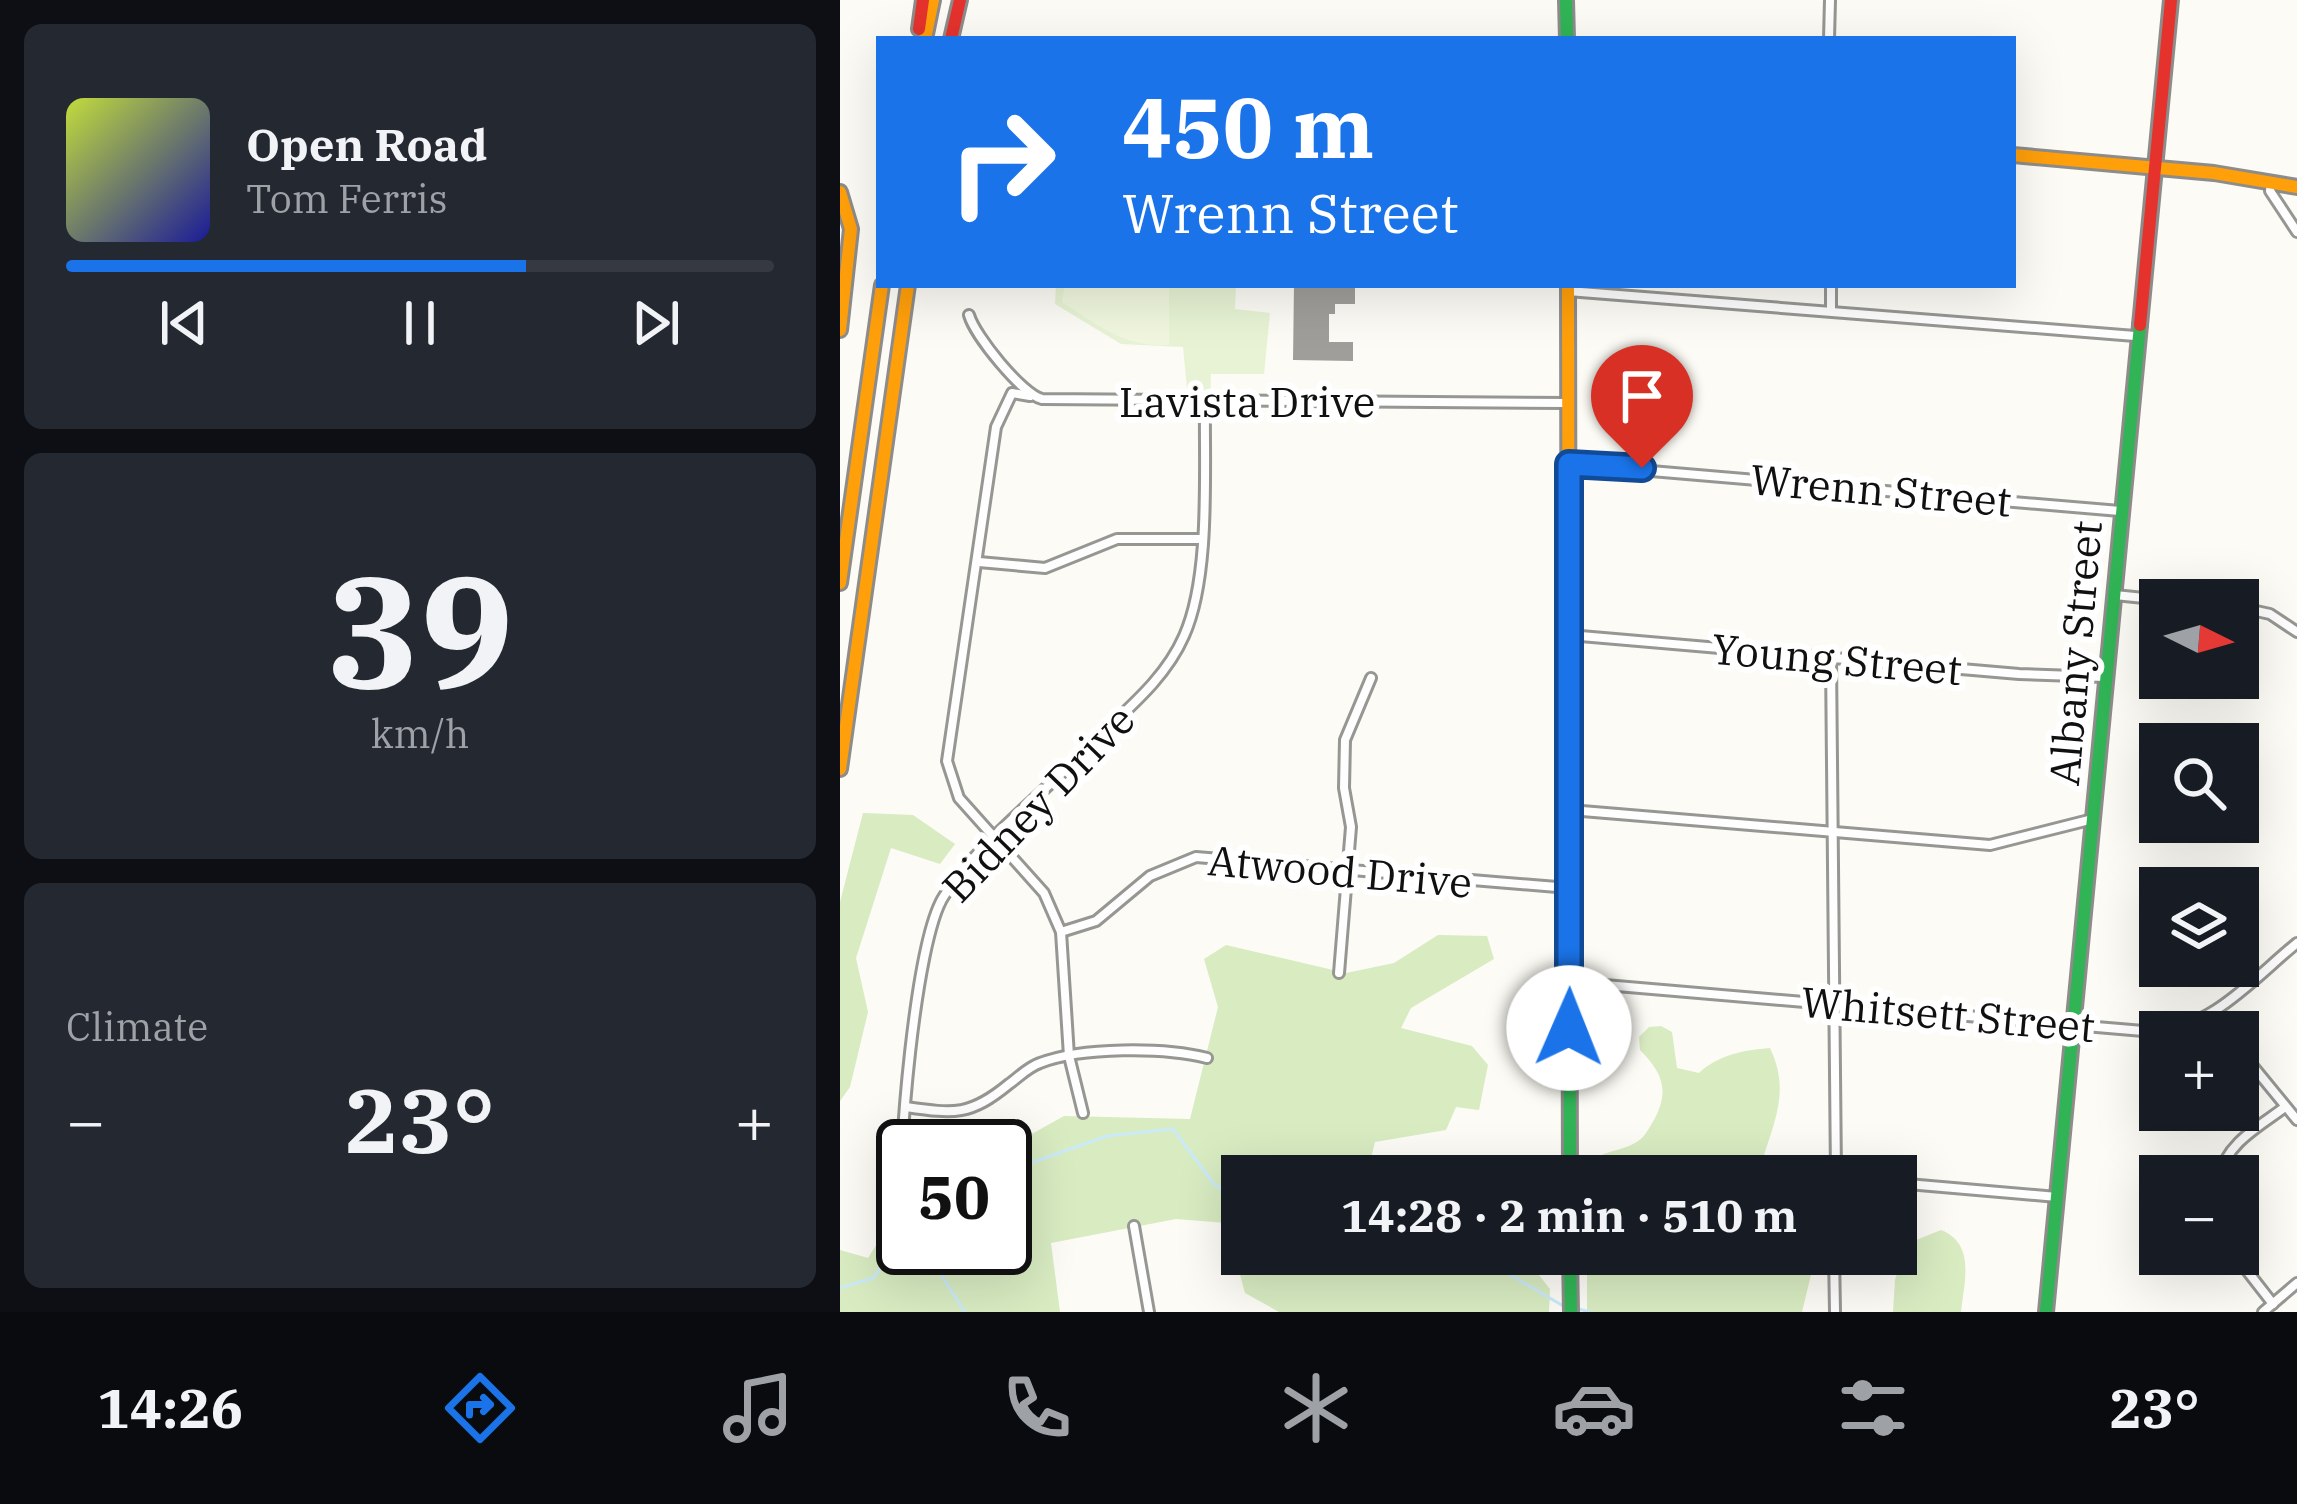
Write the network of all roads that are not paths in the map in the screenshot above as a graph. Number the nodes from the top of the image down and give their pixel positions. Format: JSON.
{"nodes":[{"id":1,"x":923,"y":0,"type":"edge"},
{"id":2,"x":932,"y":0,"type":"edge"},
{"id":3,"x":960,"y":0,"type":"edge"},
{"id":4,"x":1566,"y":0,"type":"edge"},
{"id":5,"x":1830,"y":0,"type":"edge"},
{"id":6,"x":2171,"y":0,"type":"edge"},
{"id":7,"x":922,"y":36,"type":"edge"},
{"id":8,"x":923,"y":36,"type":"edge"},
{"id":9,"x":952,"y":36,"type":"edge"},
{"id":10,"x":1567,"y":36,"type":"edge"},
{"id":11,"x":1829,"y":36,"type":"edge"},
{"id":12,"x":2016,"y":154,"type":"edge"},
{"id":13,"x":2152,"y":167,"type":"junction"},
{"id":14,"x":2271,"y":181,"type":"junction"},
{"id":15,"x":2297,"y":187,"type":"edge"},
{"id":16,"x":843,"y":198,"type":"edge"},
{"id":17,"x":2297,"y":232,"type":"edge"},
{"id":18,"x":882,"y":288,"type":"edge"},
{"id":19,"x":908,"y":288,"type":"edge"},
{"id":20,"x":1568,"y":288,"type":"edge"},
{"id":21,"x":1831,"y":288,"type":"edge"},
{"id":22,"x":1832,"y":310,"type":"junction"},
{"id":23,"x":969,"y":315,"type":"dead end"},
{"id":24,"x":840,"y":330,"type":"edge"},
{"id":25,"x":2135,"y":336,"type":"junction"},
{"id":26,"x":1030,"y":396,"type":"junction"},
{"id":27,"x":1204,"y":402,"type":"junction"},
{"id":28,"x":1567,"y":403,"type":"junction"},
{"id":29,"x":1569,"y":464,"type":"junction"},
{"id":30,"x":2120,"y":511,"type":"junction"},
{"id":31,"x":1200,"y":539,"type":"junction"},
{"id":32,"x":979,"y":562,"type":"junction"},
{"id":33,"x":840,"y":584,"type":"edge"},
{"id":34,"x":2115,"y":595,"type":"junction"},
{"id":35,"x":2139,"y":598,"type":"edge"},
{"id":36,"x":2259,"y":612,"type":"edge"},
{"id":37,"x":2297,"y":632,"type":"edge"},
{"id":38,"x":1569,"y":635,"type":"junction"},
{"id":39,"x":1831,"y":659,"type":"junction"},
{"id":40,"x":2105,"y":676,"type":"junction"},
{"id":41,"x":1371,"y":678,"type":"dead end"},
{"id":42,"x":840,"y":769,"type":"edge"},
{"id":43,"x":1570,"y":810,"type":"junction"},
{"id":44,"x":2093,"y":819,"type":"junction"},
{"id":45,"x":1832,"y":832,"type":"junction"},
{"id":46,"x":996,"y":839,"type":"junction"},
{"id":47,"x":1348,"y":869,"type":"junction"},
{"id":48,"x":1569,"y":888,"type":"junction"},
{"id":49,"x":1061,"y":932,"type":"junction"},
{"id":50,"x":2297,"y":943,"type":"edge"},
{"id":51,"x":1340,"y":973,"type":"dead end"},
{"id":52,"x":1570,"y":982,"type":"junction"},
{"id":53,"x":1834,"y":1005,"type":"junction"},
{"id":54,"x":2215,"y":1011,"type":"edge"},
{"id":55,"x":2074,"y":1025,"type":"junction"},
{"id":56,"x":2139,"y":1029,"type":"edge"},
{"id":57,"x":1069,"y":1056,"type":"junction"},
{"id":58,"x":1207,"y":1058,"type":"dead end"},
{"id":59,"x":2259,"y":1074,"type":"edge"},
{"id":60,"x":906,"y":1107,"type":"junction"},
{"id":61,"x":2285,"y":1107,"type":"junction"},
{"id":62,"x":1083,"y":1113,"type":"dead end"},
{"id":63,"x":905,"y":1119,"type":"edge"},
{"id":64,"x":2297,"y":1120,"type":"edge"},
{"id":65,"x":1570,"y":1155,"type":"edge"},
{"id":66,"x":1835,"y":1155,"type":"edge"},
{"id":67,"x":2226,"y":1155,"type":"edge"},
{"id":68,"x":1917,"y":1185,"type":"edge"},
{"id":69,"x":2057,"y":1197,"type":"junction"},
{"id":70,"x":1134,"y":1226,"type":"dead end"},
{"id":71,"x":1570,"y":1275,"type":"edge"},
{"id":72,"x":1834,"y":1275,"type":"edge"},
{"id":73,"x":2250,"y":1275,"type":"edge"},
{"id":74,"x":2297,"y":1283,"type":"edge"},
{"id":75,"x":2273,"y":1304,"type":"junction"},
{"id":76,"x":1835,"y":1311,"type":"edge"},
{"id":77,"x":1149,"y":1312,"type":"edge"},
{"id":78,"x":1570,"y":1312,"type":"edge"},
{"id":79,"x":2046,"y":1312,"type":"edge"},
{"id":80,"x":2263,"y":1312,"type":"edge"}],
"edges":[{"from":1,"to":7,"type":"main road"},
{"from":2,"to":8,"type":"main road"},
{"from":3,"to":9,"type":"main road"},
{"from":4,"to":10,"type":"main road"},
{"from":5,"to":11,"type":"street"},
{"from":6,"to":13,"type":"main road","name":"Albany Street"},
{"from":12,"to":13,"type":"main road"},
{"from":13,"to":14,"type":"main road"},
{"from":13,"to":25,"type":"main road","name":"Albany Street"},
{"from":14,"to":15,"type":"main road"},
{"from":14,"to":17,"type":"street"},
{"from":16,"to":24,"type":"main road"},
{"from":18,"to":33,"type":"main road"},
{"from":19,"to":42,"type":"main road"},
{"from":20,"to":22,"type":"street"},
{"from":20,"to":28,"type":"main road"},
{"from":21,"to":22,"type":"street"},
{"from":22,"to":25,"type":"street"},
{"from":23,"to":26,"type":"street"},
{"from":25,"to":30,"type":"main road","name":"Albany Street"},
{"from":26,"to":27,"type":"street","name":"Lavista Drive"},
{"from":26,"to":32,"type":"street"},
{"from":27,"to":28,"type":"street","name":"Lavista Drive"},
{"from":27,"to":31,"type":"street","name":"Bidney Drive"},
{"from":28,"to":29,"type":"main road"},
{"from":29,"to":30,"type":"street","name":"Wrenn Street"},
{"from":29,"to":38,"type":"main road"},
{"from":30,"to":34,"type":"main road","name":"Albany Street"},
{"from":31,"to":32,"type":"street"},
{"from":31,"to":46,"type":"street","name":"Bidney Drive"},
{"from":32,"to":46,"type":"street"},
{"from":34,"to":35,"type":"street"},
{"from":34,"to":40,"type":"main road","name":"Albany Street"},
{"from":36,"to":37,"type":"street"},
{"from":38,"to":39,"type":"street","name":"Young Street"},
{"from":38,"to":43,"type":"main road"},
{"from":39,"to":40,"type":"street","name":"Young Street"},
{"from":39,"to":45,"type":"street"},
{"from":40,"to":44,"type":"main road","name":"Albany Street"},
{"from":41,"to":47,"type":"street"},
{"from":43,"to":45,"type":"street"},
{"from":43,"to":48,"type":"main road"},
{"from":44,"to":45,"type":"street"},
{"from":44,"to":55,"type":"main road","name":"Albany Street"},
{"from":45,"to":53,"type":"street"},
{"from":46,"to":49,"type":"street"},
{"from":46,"to":60,"type":"street","name":"Bidney Drive"},
{"from":47,"to":48,"type":"street","name":"Atwood Drive"},
{"from":47,"to":49,"type":"street","name":"Atwood Drive"},
{"from":47,"to":51,"type":"street"},
{"from":48,"to":52,"type":"main road"},
{"from":49,"to":57,"type":"street"},
{"from":50,"to":54,"type":"street","name":"Whitsett Street"},
{"from":52,"to":53,"type":"street","name":"Whitsett Street"},
{"from":52,"to":65,"type":"main road"},
{"from":53,"to":55,"type":"street","name":"Whitsett Street"},
{"from":53,"to":66,"type":"street"},
{"from":55,"to":56,"type":"street","name":"Whitsett Street"},
{"from":55,"to":69,"type":"main road","name":"Albany Street"},
{"from":57,"to":58,"type":"street"},
{"from":57,"to":60,"type":"street"},
{"from":57,"to":62,"type":"street"},
{"from":59,"to":61,"type":"street"},
{"from":60,"to":63,"type":"street","name":"Bidney Drive"},
{"from":61,"to":64,"type":"street"},
{"from":61,"to":67,"type":"street"},
{"from":68,"to":69,"type":"street"},
{"from":69,"to":79,"type":"main road","name":"Albany Street"},
{"from":70,"to":77,"type":"street"},
{"from":71,"to":78,"type":"main road"},
{"from":72,"to":76,"type":"street"},
{"from":73,"to":75,"type":"street"},
{"from":74,"to":75,"type":"street"},
{"from":75,"to":80,"type":"street"}]}
